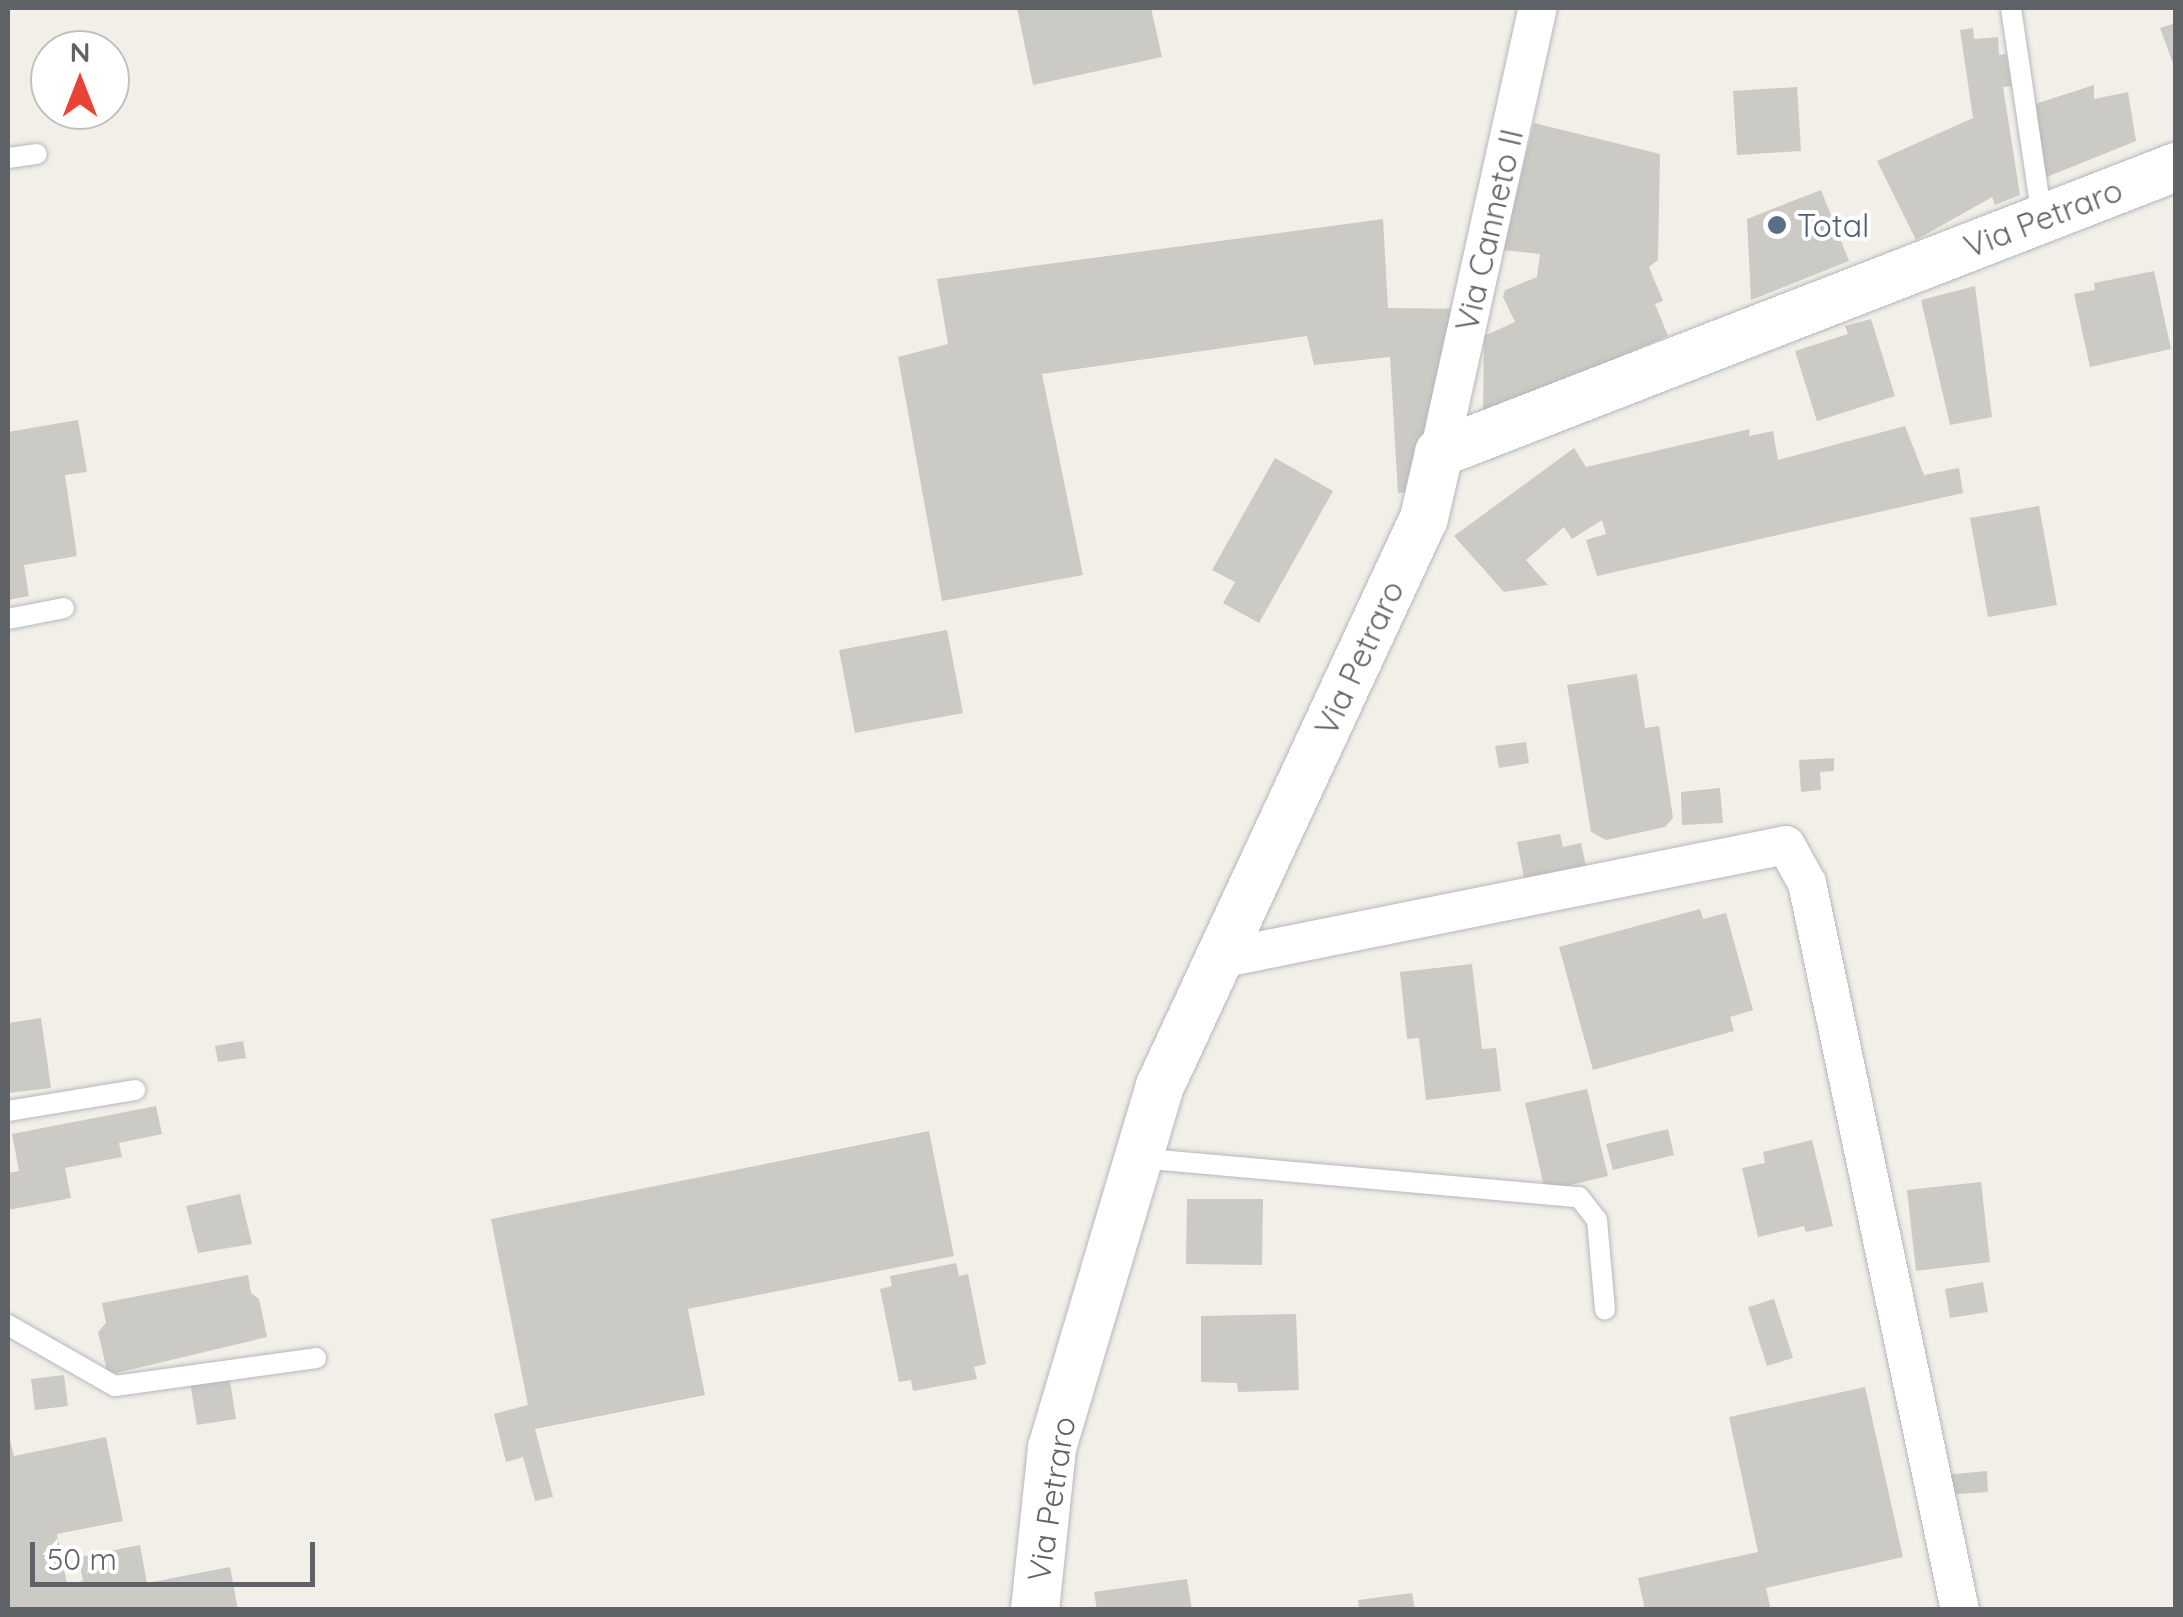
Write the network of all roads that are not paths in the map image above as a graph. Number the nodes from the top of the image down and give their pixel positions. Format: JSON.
{"nodes":[{"id":1,"x":1538,"y":8,"type":"edge"},
{"id":2,"x":2011,"y":8,"type":"edge"},
{"id":3,"x":37,"y":154,"type":"dead end"},
{"id":4,"x":8,"y":158,"type":"edge"},
{"id":5,"x":2176,"y":167,"type":"edge"},
{"id":6,"x":2042,"y":220,"type":"junction"},
{"id":7,"x":1439,"y":453,"type":"junction"},
{"id":8,"x":64,"y":608,"type":"dead end"},
{"id":9,"x":8,"y":619,"type":"edge"},
{"id":10,"x":1219,"y":959,"type":"junction"},
{"id":11,"x":135,"y":1090,"type":"dead end"},
{"id":12,"x":8,"y":1111,"type":"edge"},
{"id":13,"x":1138,"y":1158,"type":"junction"},
{"id":14,"x":1605,"y":1310,"type":"dead end"},
{"id":15,"x":8,"y":1325,"type":"edge"},
{"id":16,"x":316,"y":1358,"type":"dead end"},
{"id":17,"x":1035,"y":1610,"type":"edge"},
{"id":18,"x":1960,"y":1610,"type":"edge"}],
"edges":[{"from":1,"to":7,"type":"street","name":"Via Canneto II"},
{"from":2,"to":6,"type":"lane"},
{"from":3,"to":4,"type":"lane"},
{"from":5,"to":6,"type":"street","name":"Via Petraro"},
{"from":6,"to":7,"type":"street","name":"Via Petraro"},
{"from":7,"to":10,"type":"street","name":"Via Petraro"},
{"from":8,"to":9,"type":"lane"},
{"from":10,"to":13,"type":"street","name":"Via Petraro"},
{"from":10,"to":18,"type":"street"},
{"from":11,"to":12,"type":"lane"},
{"from":13,"to":14,"type":"lane"},
{"from":13,"to":17,"type":"street","name":"Via Petraro"},
{"from":15,"to":16,"type":"lane"}]}
